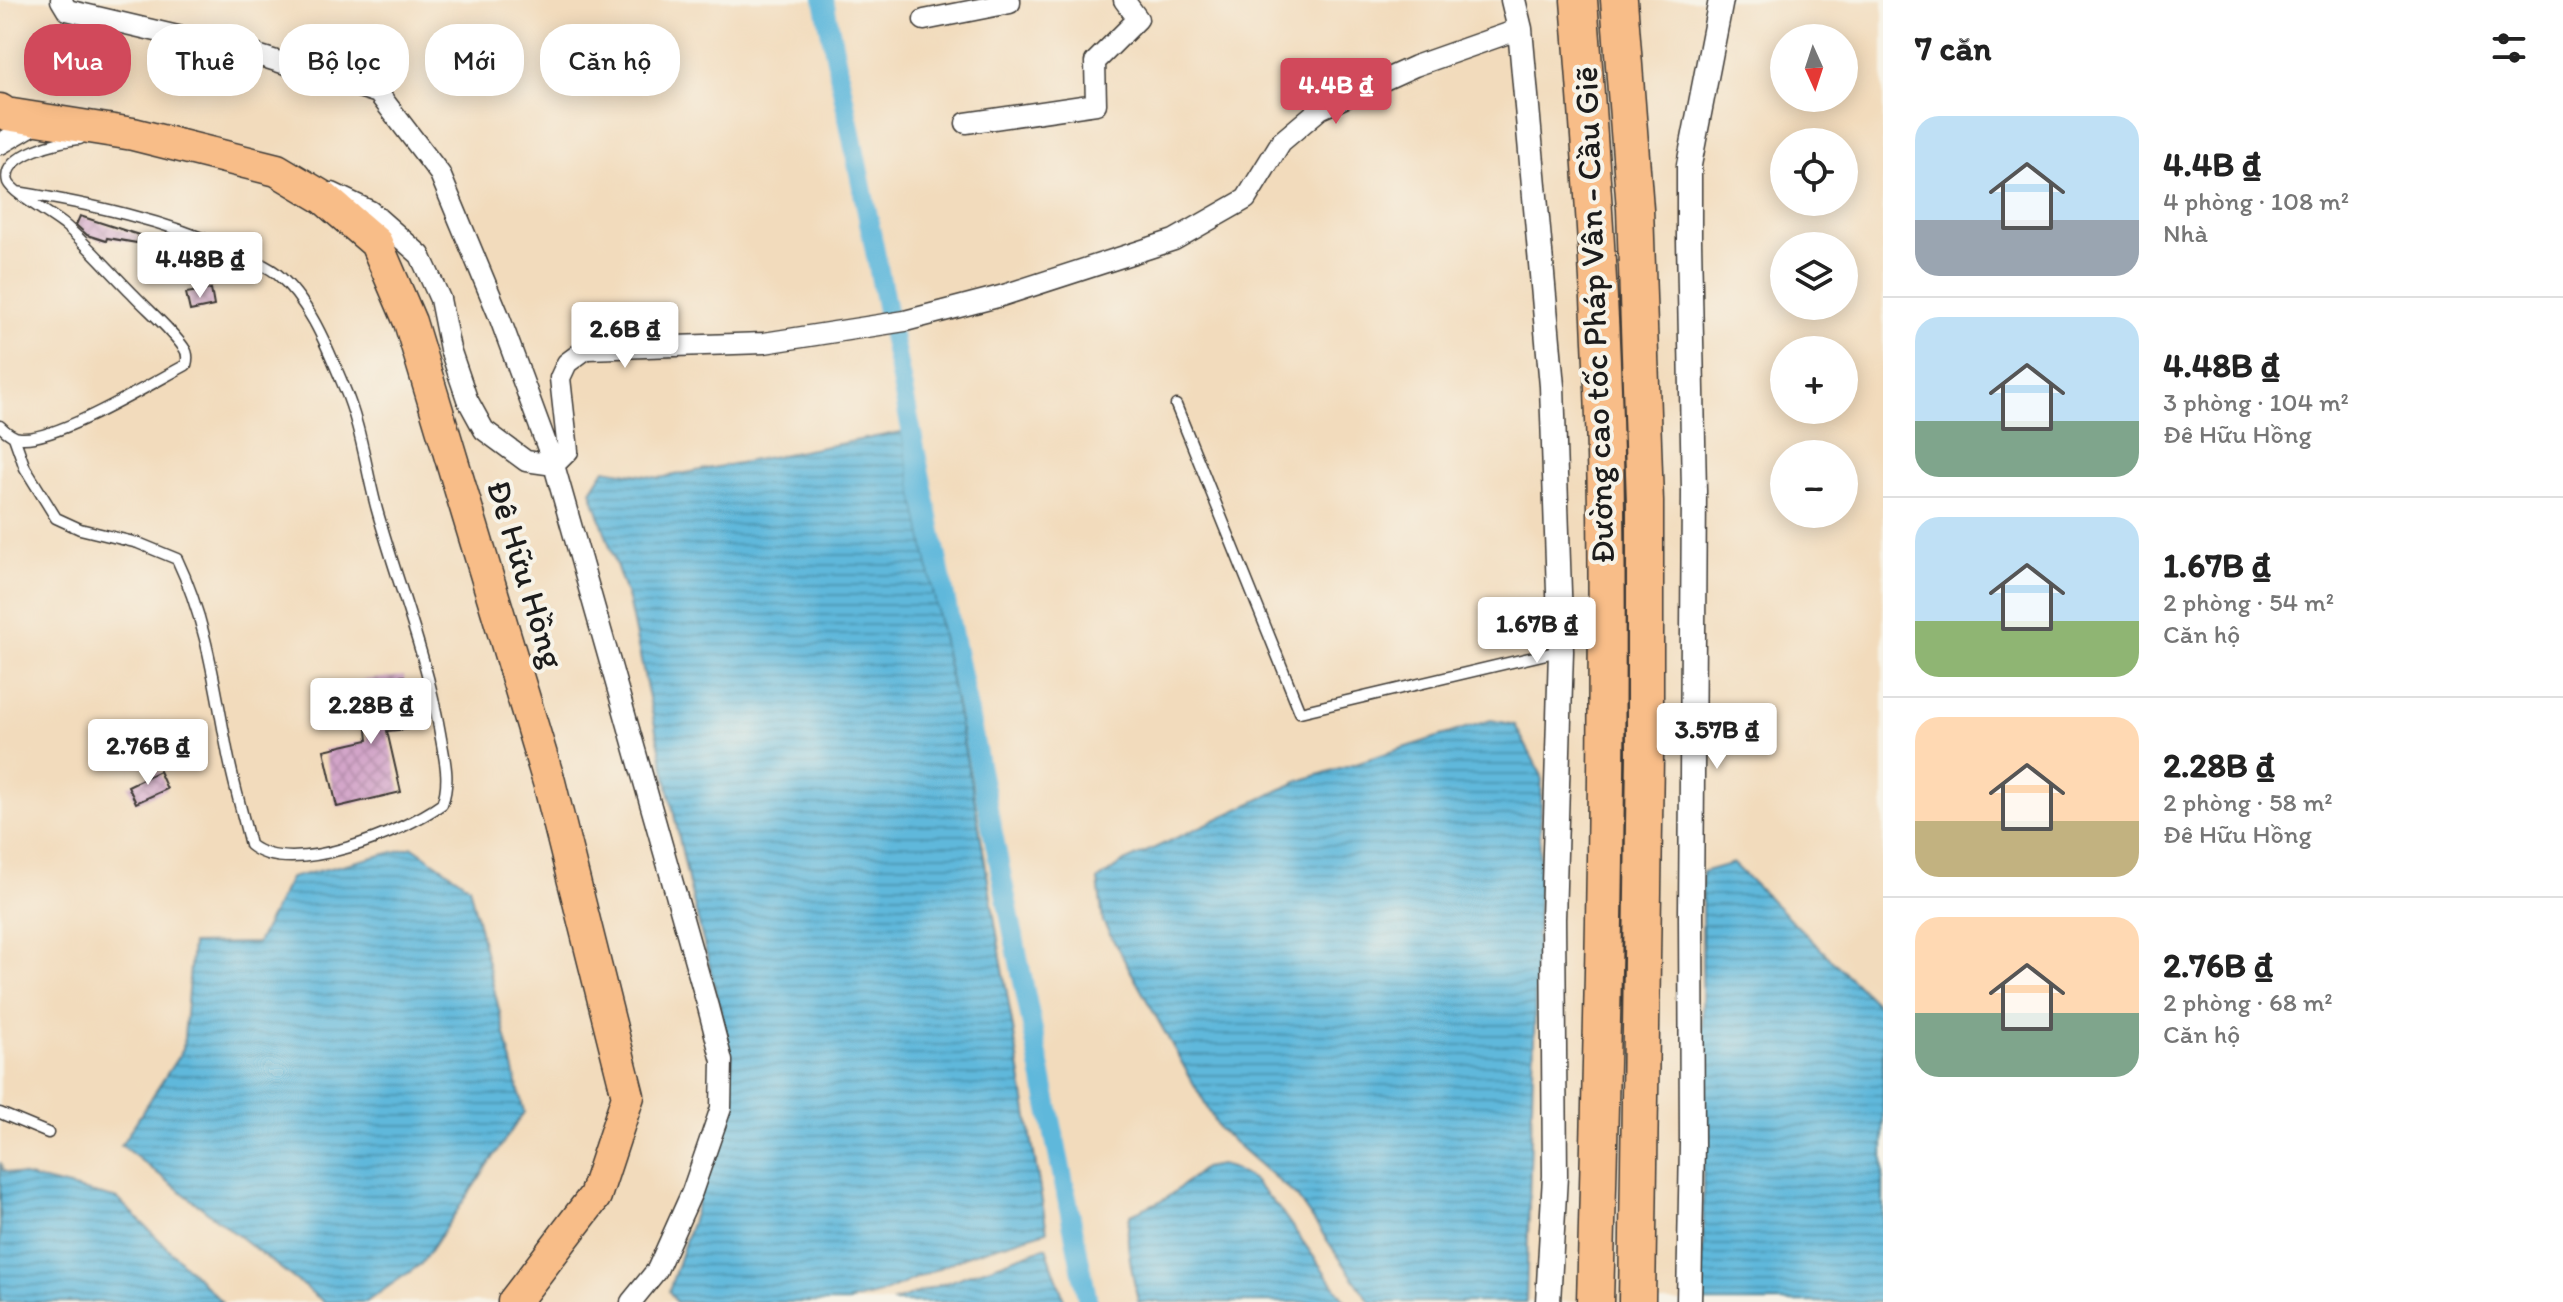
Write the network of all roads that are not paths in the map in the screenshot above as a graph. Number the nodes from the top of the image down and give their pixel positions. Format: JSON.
{"nodes":[{"id":1,"x":61,"y":0,"type":"edge"},
{"id":2,"x":1010,"y":0,"type":"edge"},
{"id":3,"x":1124,"y":0,"type":"edge"},
{"id":4,"x":1513,"y":0,"type":"edge"},
{"id":5,"x":1579,"y":0,"type":"edge"},
{"id":6,"x":1619,"y":0,"type":"edge"},
{"id":7,"x":1721,"y":0,"type":"edge"},
{"id":8,"x":924,"y":20,"type":"dead end"},
{"id":9,"x":1520,"y":29,"type":"junction"},
{"id":10,"x":0,"y":110,"type":"edge"},
{"id":11,"x":41,"y":120,"type":"junction"},
{"id":12,"x":966,"y":123,"type":"dead end"},
{"id":13,"x":133,"y":134,"type":"junction"},
{"id":14,"x":0,"y":144,"type":"edge"},
{"id":15,"x":313,"y":191,"type":"junction"},
{"id":16,"x":17,"y":192,"type":"junction"},
{"id":17,"x":1176,"y":405,"type":"dead end"},
{"id":18,"x":0,"y":426,"type":"edge"},
{"id":19,"x":14,"y":437,"type":"junction"},
{"id":20,"x":554,"y":465,"type":"junction"},
{"id":21,"x":1561,"y":651,"type":"junction"},
{"id":22,"x":0,"y":1113,"type":"edge"},
{"id":23,"x":48,"y":1133,"type":"dead end"},
{"id":24,"x":514,"y":1302,"type":"edge"},
{"id":25,"x":631,"y":1302,"type":"edge"},
{"id":26,"x":1548,"y":1302,"type":"edge"},
{"id":27,"x":1595,"y":1302,"type":"edge"},
{"id":28,"x":1637,"y":1302,"type":"edge"},
{"id":29,"x":1689,"y":1302,"type":"edge"}],
"edges":[{"from":1,"to":20,"type":"street"},
{"from":2,"to":8,"type":"street"},
{"from":3,"to":12,"type":"street"},
{"from":4,"to":9,"type":"street"},
{"from":5,"to":27,"type":"highway","name":"Đường cao tốc Pháp Vân - Cầu Giẽ"},
{"from":6,"to":28,"type":"highway","name":"Đường cao tốc Pháp Vân - Cầu Giẽ"},
{"from":7,"to":29,"type":"street"},
{"from":9,"to":20,"type":"street"},
{"from":9,"to":21,"type":"street"},
{"from":10,"to":11,"type":"main road","name":"Đê Hữu Hồng"},
{"from":11,"to":13,"type":"main road","name":"Đê Hữu Hồng"},
{"from":11,"to":14,"type":"street"},
{"from":13,"to":15,"type":"main road","name":"Đê Hữu Hồng"},
{"from":13,"to":16,"type":"lane"},
{"from":15,"to":20,"type":"street"},
{"from":15,"to":24,"type":"main road","name":"Đê Hữu Hồng"},
{"from":16,"to":19,"type":"lane"},
{"from":16,"to":19,"type":"lane"},
{"from":17,"to":21,"type":"lane"},
{"from":18,"to":19,"type":"lane"},
{"from":20,"to":25,"type":"street"},
{"from":21,"to":26,"type":"street"},
{"from":22,"to":23,"type":"lane"}]}
